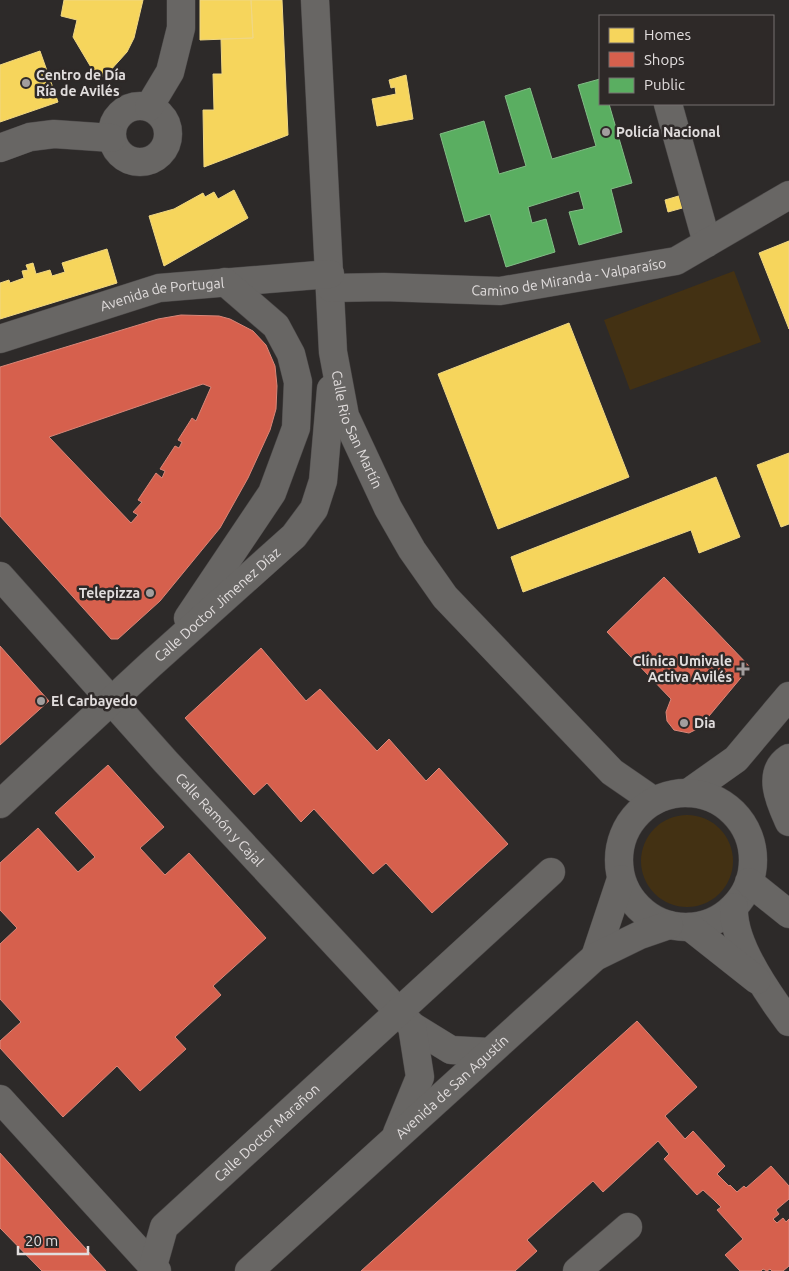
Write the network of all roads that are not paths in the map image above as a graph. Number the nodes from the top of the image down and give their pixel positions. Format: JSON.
{"nodes":[{"id":1,"x":181,"y":0,"type":"edge"},
{"id":2,"x":315,"y":0,"type":"edge"},
{"id":3,"x":668,"y":105,"type":"edge"},
{"id":4,"x":149,"y":107,"type":"junction"},
{"id":5,"x":112,"y":138,"type":"junction"},
{"id":6,"x":0,"y":148,"type":"edge"},
{"id":7,"x":789,"y":195,"type":"edge"},
{"id":8,"x":707,"y":243,"type":"junction"},
{"id":9,"x":330,"y":281,"type":"junction"},
{"id":10,"x":225,"y":282,"type":"junction"},
{"id":11,"x":0,"y":339,"type":"edge"},
{"id":12,"x":333,"y":352,"type":"junction"},
{"id":13,"x":0,"y":576,"type":"edge"},
{"id":14,"x":168,"y":649,"type":"junction"},
{"id":15,"x":788,"y":698,"type":"edge"},
{"id":16,"x":112,"y":700,"type":"junction"},
{"id":17,"x":789,"y":758,"type":"edge"},
{"id":18,"x":736,"y":760,"type":"junction"},
{"id":19,"x":612,"y":772,"type":"junction"},
{"id":20,"x":688,"y":793,"type":"junction"},
{"id":21,"x":654,"y":801,"type":"junction"},
{"id":22,"x":0,"y":804,"type":"edge"},
{"id":23,"x":732,"y":810,"type":"junction"},
{"id":24,"x":789,"y":822,"type":"edge"},
{"id":25,"x":629,"y":823,"type":"junction"},
{"id":26,"x":551,"y":872,"type":"dead end"},
{"id":27,"x":621,"y":879,"type":"junction"},
{"id":28,"x":750,"y":882,"type":"junction"},
{"id":29,"x":734,"y":907,"type":"junction"},
{"id":30,"x":787,"y":909,"type":"edge"},
{"id":31,"x":680,"y":926,"type":"junction"},
{"id":32,"x":595,"y":957,"type":"junction"},
{"id":33,"x":760,"y":982,"type":"junction"},
{"id":34,"x":406,"y":1019,"type":"junction"},
{"id":35,"x":789,"y":1022,"type":"edge"},
{"id":36,"x":489,"y":1052,"type":"junction"},
{"id":37,"x":0,"y":1099,"type":"edge"},
{"id":38,"x":393,"y":1141,"type":"junction"},
{"id":39,"x":628,"y":1227,"type":"dead end"},
{"id":40,"x":155,"y":1268,"type":"edge"},
{"id":41,"x":249,"y":1271,"type":"edge"},
{"id":42,"x":577,"y":1271,"type":"edge"}],
"edges":[{"from":1,"to":4,"type":"street"},
{"from":2,"to":9,"type":"street","name":"Calle Rio San Martín"},
{"from":3,"to":8,"type":"street"},
{"from":4,"to":5,"type":"street"},
{"from":4,"to":5,"type":"street"},
{"from":5,"to":6,"type":"street"},
{"from":7,"to":8,"type":"street","name":"Camino de Miranda - Valparaíso"},
{"from":8,"to":9,"type":"street","name":"Camino de Miranda - Valparaíso"},
{"from":9,"to":10,"type":"street","name":"Avenida de Portugal"},
{"from":9,"to":12,"type":"street","name":"Calle Rio San Martín"},
{"from":10,"to":11,"type":"street","name":"Avenida de Portugal"},
{"from":10,"to":14,"type":"street"},
{"from":12,"to":14,"type":"street","name":"Calle Doctor Jimenez Díaz"},
{"from":12,"to":19,"type":"street","name":"Calle Rio San Martín"},
{"from":13,"to":16,"type":"street","name":"Calle Ramón y Cajal"},
{"from":14,"to":16,"type":"street","name":"Calle Doctor Jimenez Díaz"},
{"from":15,"to":18,"type":"street"},
{"from":16,"to":22,"type":"street","name":"Calle Doctor Jimenez Díaz"},
{"from":16,"to":34,"type":"street","name":"Calle Ramón y Cajal"},
{"from":17,"to":24,"type":"street"},
{"from":18,"to":20,"type":"street"},
{"from":18,"to":23,"type":"street"},
{"from":19,"to":21,"type":"street"},
{"from":19,"to":25,"type":"street"},
{"from":20,"to":21,"type":"street"},
{"from":20,"to":23,"type":"street"},
{"from":21,"to":25,"type":"street"},
{"from":23,"to":28,"type":"street"},
{"from":25,"to":27,"type":"street"},
{"from":26,"to":34,"type":"street","name":"Calle Doctor Marañon"},
{"from":27,"to":31,"type":"street"},
{"from":27,"to":32,"type":"street"},
{"from":28,"to":29,"type":"street"},
{"from":28,"to":30,"type":"street"},
{"from":29,"to":31,"type":"street"},
{"from":29,"to":33,"type":"street"},
{"from":31,"to":32,"type":"street","name":"Avenida de San Agustín"},
{"from":31,"to":33,"type":"street"},
{"from":32,"to":36,"type":"street","name":"Avenida de San Agustín"},
{"from":33,"to":35,"type":"street"},
{"from":34,"to":36,"type":"street","name":"Calle Ramón y Cajal"},
{"from":34,"to":38,"type":"street"},
{"from":34,"to":40,"type":"street","name":"Calle Doctor Marañon"},
{"from":36,"to":38,"type":"street","name":"Avenida de San Agustín"},
{"from":37,"to":40,"type":"street"},
{"from":38,"to":41,"type":"street","name":"Avenida de San Agustín"},
{"from":39,"to":42,"type":"street"}]}
